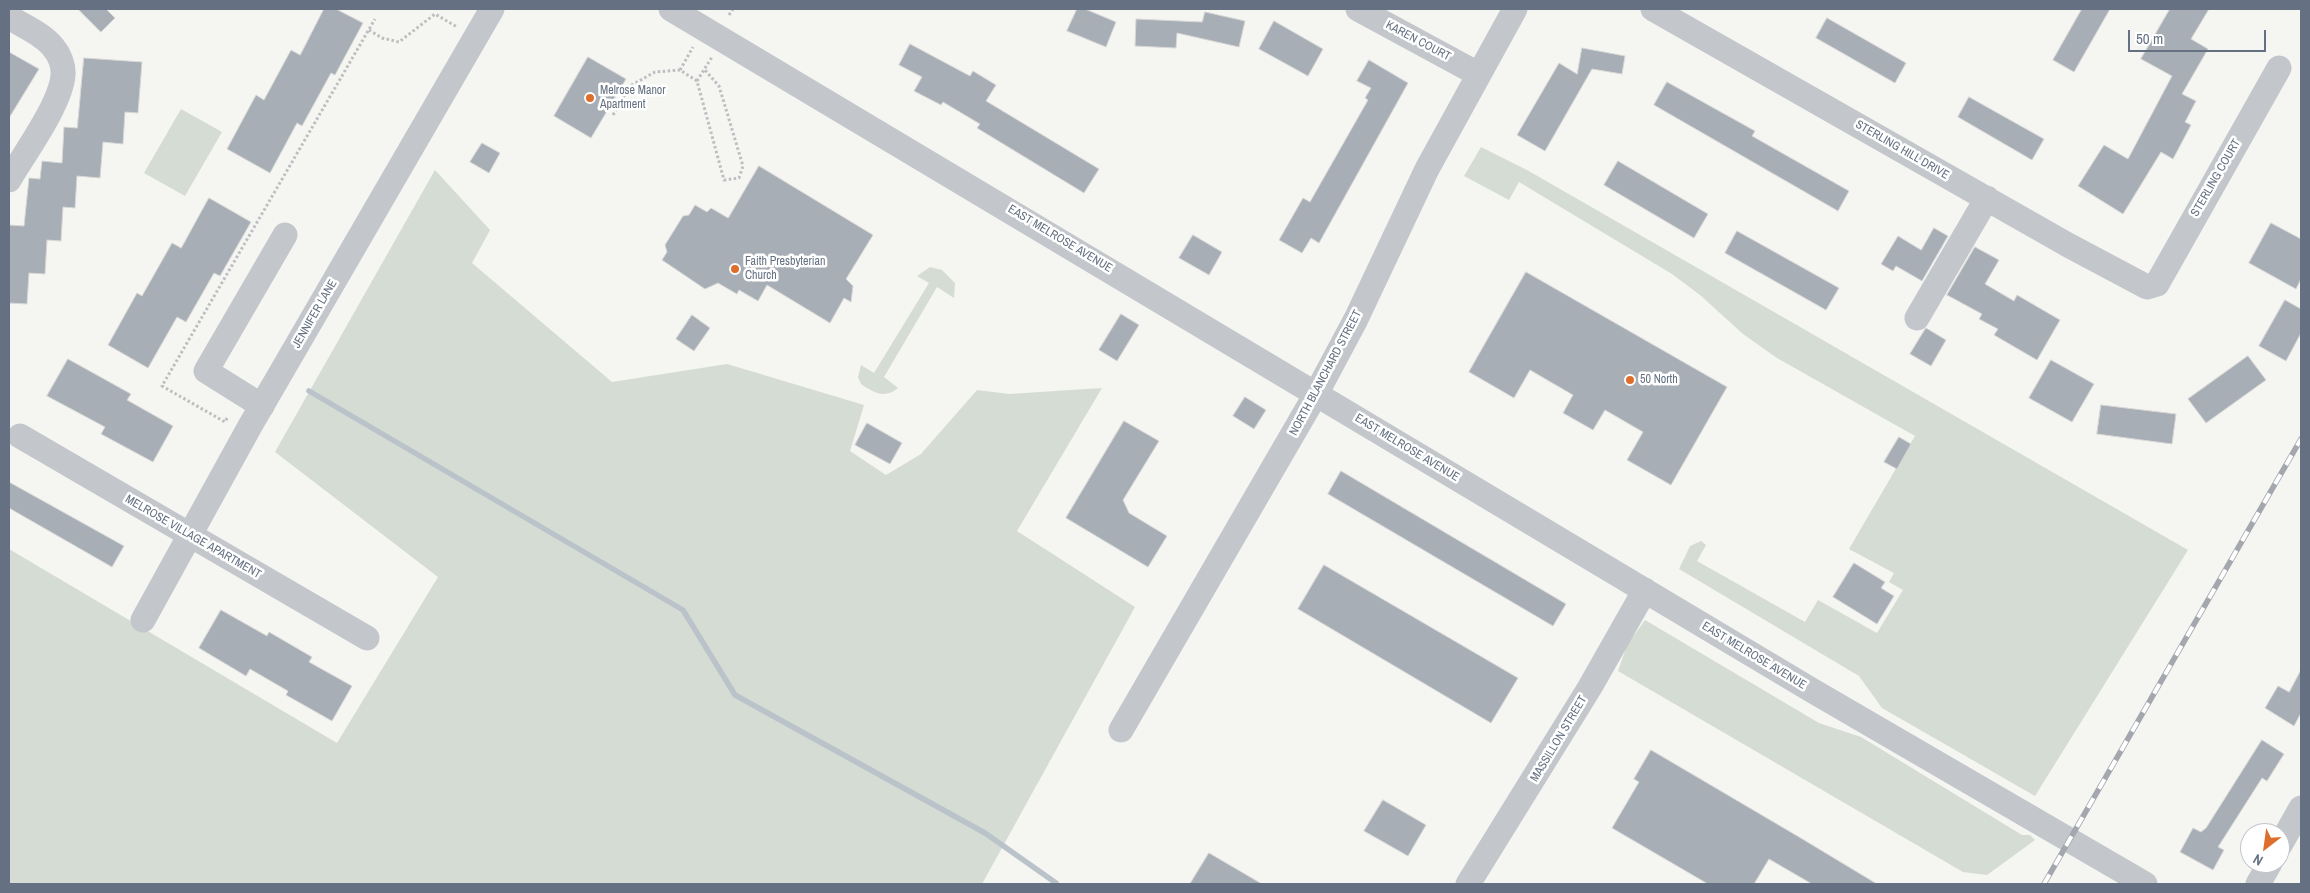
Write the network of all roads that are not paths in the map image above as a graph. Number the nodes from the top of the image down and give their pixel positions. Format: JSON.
{"nodes":[{"id":1,"x":492,"y":9,"type":"edge"},
{"id":2,"x":671,"y":9,"type":"edge"},
{"id":3,"x":1358,"y":9,"type":"edge"},
{"id":4,"x":1515,"y":9,"type":"edge"},
{"id":5,"x":1669,"y":13,"type":"edge"},
{"id":6,"x":9,"y":18,"type":"edge"},
{"id":7,"x":2279,"y":68,"type":"dead end"},
{"id":8,"x":1478,"y":74,"type":"junction"},
{"id":9,"x":9,"y":180,"type":"edge"},
{"id":10,"x":1987,"y":198,"type":"junction"},
{"id":11,"x":285,"y":235,"type":"dead end"},
{"id":12,"x":2152,"y":288,"type":"joint"},
{"id":13,"x":1917,"y":318,"type":"dead end"},
{"id":14,"x":1316,"y":394,"type":"junction"},
{"id":15,"x":252,"y":400,"type":"junction"},
{"id":16,"x":20,"y":436,"type":"dead end"},
{"id":17,"x":190,"y":535,"type":"junction"},
{"id":18,"x":1645,"y":590,"type":"junction"},
{"id":19,"x":143,"y":620,"type":"dead end"},
{"id":20,"x":367,"y":638,"type":"dead end"},
{"id":21,"x":1121,"y":730,"type":"dead end"},
{"id":22,"x":2301,"y":808,"type":"edge"},
{"id":23,"x":2290,"y":827,"type":"edge"},
{"id":24,"x":2264,"y":873,"type":"edge"},
{"id":25,"x":1468,"y":884,"type":"edge"},
{"id":26,"x":2144,"y":884,"type":"edge"},
{"id":27,"x":2258,"y":884,"type":"edge"}],
"edges":[{"from":1,"to":15,"type":"street","name":"JENNIFER LANE"},
{"from":2,"to":14,"type":"street","name":"EAST MELROSE AVENUE"},
{"from":3,"to":8,"type":"street","name":"KAREN COURT"},
{"from":4,"to":8,"type":"street","name":"NORTH BLANCHARD STREET"},
{"from":5,"to":10,"type":"street","name":"STERLING HILL DRIVE"},
{"from":6,"to":9,"type":"street"},
{"from":7,"to":12,"type":"street","name":"STERLING COURT"},
{"from":8,"to":14,"type":"street","name":"NORTH BLANCHARD STREET"},
{"from":10,"to":12,"type":"street","name":"STERLING HILL DRIVE"},
{"from":10,"to":13,"type":"street"},
{"from":11,"to":15,"type":"street"},
{"from":14,"to":18,"type":"street","name":"EAST MELROSE AVENUE"},
{"from":14,"to":21,"type":"street","name":"NORTH BLANCHARD STREET"},
{"from":15,"to":17,"type":"street","name":"JENNIFER LANE"},
{"from":16,"to":17,"type":"street","name":"MELROSE VILLAGE APARTMENT"},
{"from":17,"to":19,"type":"street","name":"JENNIFER LANE"},
{"from":17,"to":20,"type":"street","name":"MELROSE VILLAGE APARTMENT"},
{"from":18,"to":25,"type":"street","name":"MASSILLON STREET"},
{"from":18,"to":26,"type":"street","name":"EAST MELROSE AVENUE"},
{"from":22,"to":23,"type":"street"},
{"from":24,"to":27,"type":"street"}]}
